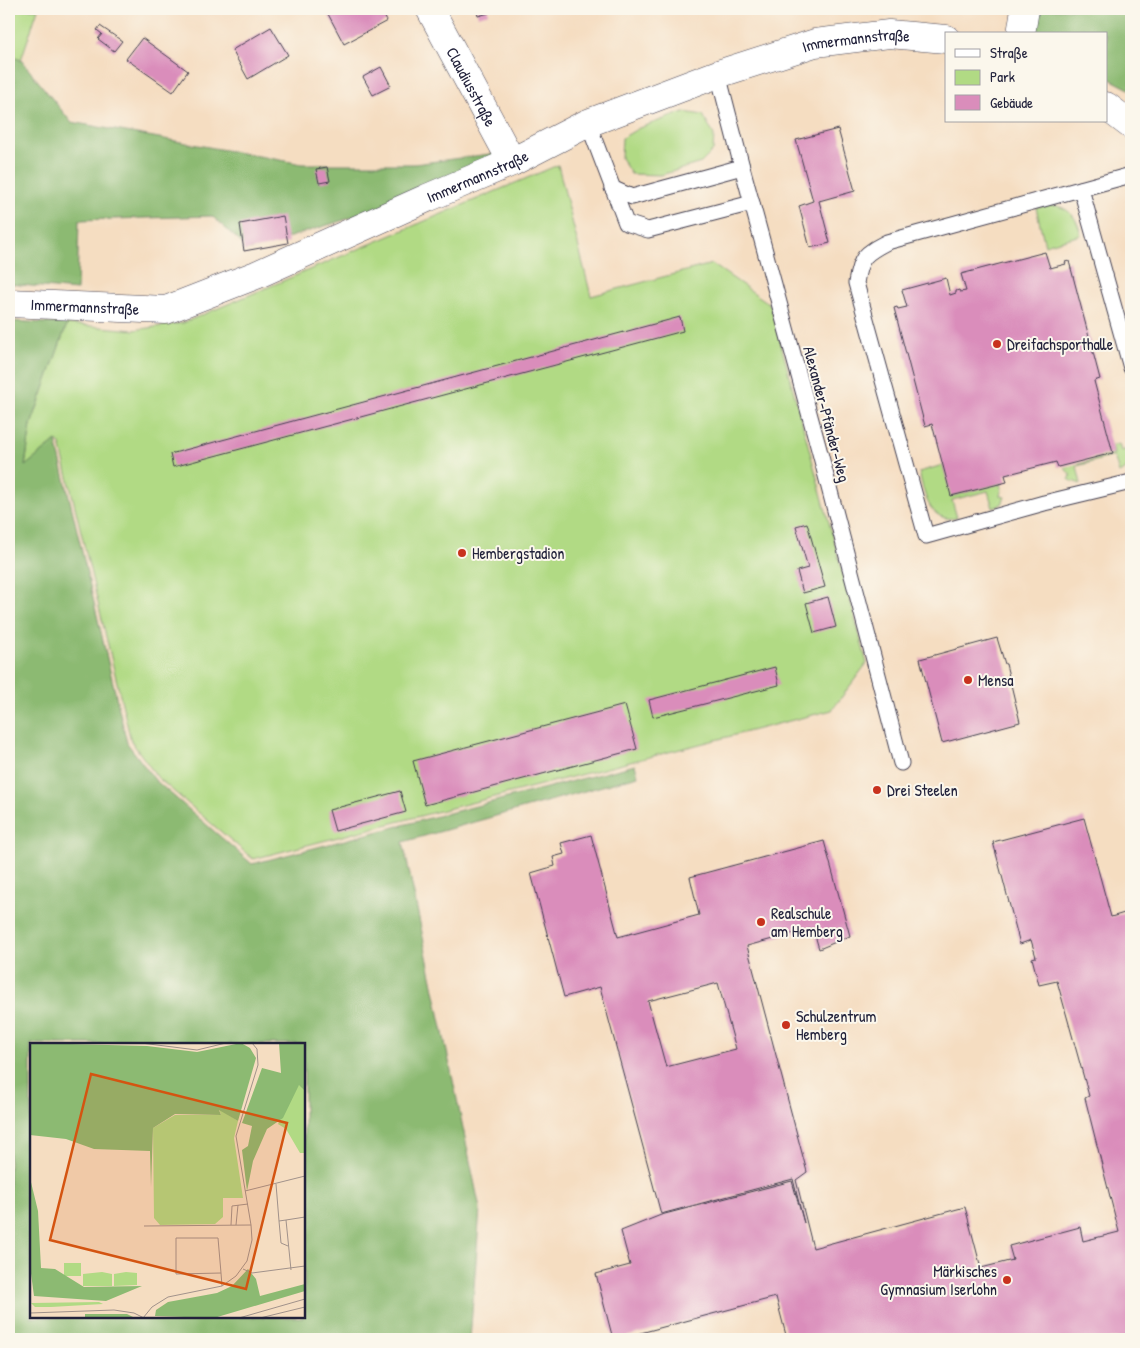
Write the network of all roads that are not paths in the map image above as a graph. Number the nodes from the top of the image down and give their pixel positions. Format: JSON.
{"nodes":[{"id":1,"x":430,"y":9,"type":"edge"},
{"id":2,"x":1025,"y":9,"type":"edge"},
{"id":3,"x":1021,"y":32,"type":"edge"},
{"id":4,"x":945,"y":39,"type":"edge"},
{"id":5,"x":718,"y":74,"type":"junction"},
{"id":6,"x":1108,"y":108,"type":"edge"},
{"id":7,"x":588,"y":123,"type":"junction"},
{"id":8,"x":1131,"y":125,"type":"edge"},
{"id":9,"x":512,"y":162,"type":"junction"},
{"id":10,"x":742,"y":167,"type":"junction"},
{"id":11,"x":1131,"y":175,"type":"edge"},
{"id":12,"x":612,"y":188,"type":"junction"},
{"id":13,"x":1081,"y":189,"type":"junction"},
{"id":14,"x":752,"y":203,"type":"junction"},
{"id":15,"x":9,"y":302,"type":"edge"},
{"id":16,"x":1131,"y":368,"type":"edge"},
{"id":17,"x":1131,"y":482,"type":"edge"},
{"id":18,"x":901,"y":763,"type":"dead end"}],
"edges":[{"from":1,"to":9,"type":"street","name":"Claudiusstraße"},
{"from":2,"to":3,"type":"street"},
{"from":4,"to":5,"type":"street","name":"Immermannstraße"},
{"from":5,"to":7,"type":"street","name":"Immermannstraße"},
{"from":5,"to":10,"type":"lane","name":"Alexander-Pfänder-Weg"},
{"from":6,"to":8,"type":"street"},
{"from":7,"to":9,"type":"street","name":"Immermannstraße"},
{"from":7,"to":12,"type":"lane"},
{"from":9,"to":15,"type":"street","name":"Immermannstraße"},
{"from":10,"to":12,"type":"lane"},
{"from":10,"to":14,"type":"lane","name":"Alexander-Pfänder-Weg"},
{"from":11,"to":13,"type":"lane"},
{"from":12,"to":14,"type":"lane"},
{"from":13,"to":16,"type":"lane"},
{"from":13,"to":17,"type":"lane"},
{"from":14,"to":18,"type":"lane","name":"Alexander-Pfänder-Weg"}]}
